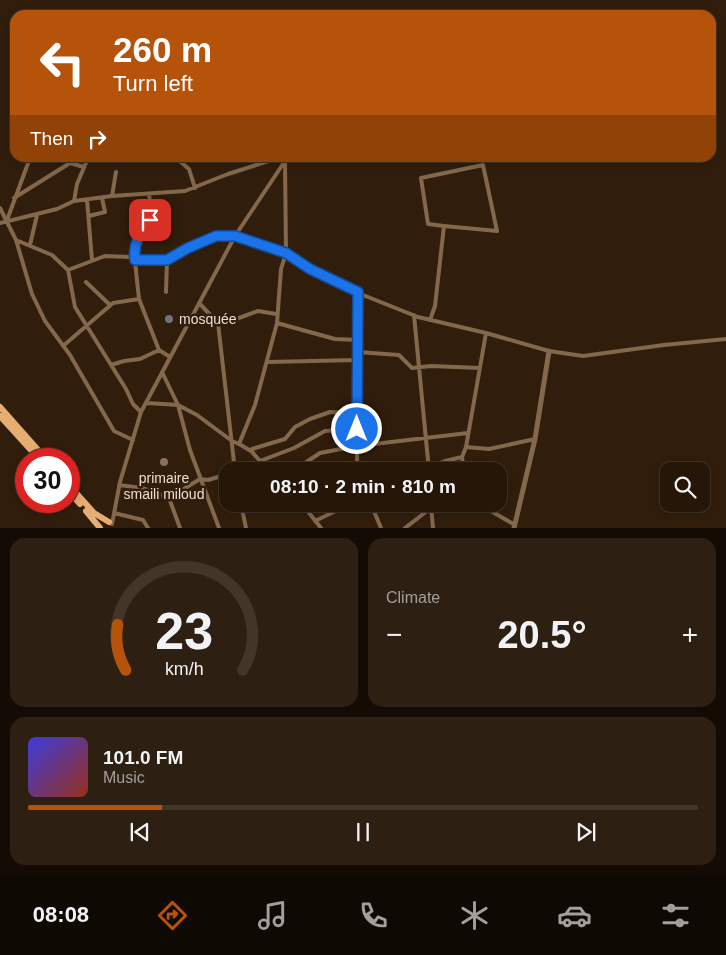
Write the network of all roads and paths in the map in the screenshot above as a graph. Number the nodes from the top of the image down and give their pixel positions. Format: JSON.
{"nodes":[{"id":1,"x":28,"y":162,"type":"edge"},
{"id":2,"x":86,"y":162,"type":"edge"},
{"id":3,"x":181,"y":162,"type":"edge"},
{"id":4,"x":266,"y":162,"type":"edge"},
{"id":5,"x":284,"y":162,"type":"edge"},
{"id":6,"x":286,"y":162,"type":"edge"},
{"id":7,"x":84,"y":167,"type":"junction"},
{"id":8,"x":116,"y":172,"type":"dead end"},
{"id":9,"x":194,"y":188,"type":"junction"},
{"id":10,"x":149,"y":194,"type":"junction"},
{"id":11,"x":112,"y":196,"type":"junction"},
{"id":12,"x":14,"y":198,"type":"junction"},
{"id":13,"x":102,"y":198,"type":"junction"},
{"id":14,"x":87,"y":200,"type":"junction"},
{"id":15,"x":74,"y":201,"type":"junction"},
{"id":16,"x":0,"y":208,"type":"edge"},
{"id":17,"x":37,"y":215,"type":"junction"},
{"id":18,"x":89,"y":216,"type":"junction"},
{"id":19,"x":7,"y":220,"type":"junction"},
{"id":20,"x":0,"y":223,"type":"edge"},
{"id":21,"x":444,"y":226,"type":"junction"},
{"id":22,"x":235,"y":236,"type":"junction"},
{"id":23,"x":16,"y":240,"type":"junction"},
{"id":24,"x":30,"y":245,"type":"junction"},
{"id":25,"x":286,"y":253,"type":"junction"},
{"id":26,"x":92,"y":260,"type":"junction"},
{"id":27,"x":135,"y":260,"type":"junction"},
{"id":28,"x":167,"y":260,"type":"junction"},
{"id":29,"x":68,"y":270,"type":"junction"},
{"id":30,"x":86,"y":282,"type":"dead end"},
{"id":31,"x":166,"y":292,"type":"dead end"},
{"id":32,"x":358,"y":292,"type":"junction"},
{"id":33,"x":139,"y":299,"type":"junction"},
{"id":34,"x":199,"y":302,"type":"junction"},
{"id":35,"x":110,"y":305,"type":"junction"},
{"id":36,"x":276,"y":314,"type":"junction"},
{"id":37,"x":414,"y":315,"type":"junction"},
{"id":38,"x":430,"y":320,"type":"junction"},
{"id":39,"x":218,"y":323,"type":"junction"},
{"id":40,"x":277,"y":323,"type":"junction"},
{"id":41,"x":86,"y":327,"type":"junction"},
{"id":42,"x":486,"y":333,"type":"junction"},
{"id":43,"x":726,"y":339,"type":"edge"},
{"id":44,"x":358,"y":340,"type":"junction"},
{"id":45,"x":63,"y":346,"type":"junction"},
{"id":46,"x":159,"y":350,"type":"junction"},
{"id":47,"x":549,"y":351,"type":"junction"},
{"id":48,"x":358,"y":352,"type":"junction"},
{"id":49,"x":170,"y":357,"type":"junction"},
{"id":50,"x":358,"y":360,"type":"junction"},
{"id":51,"x":266,"y":362,"type":"junction"},
{"id":52,"x":111,"y":365,"type":"junction"},
{"id":53,"x":419,"y":367,"type":"junction"},
{"id":54,"x":480,"y":368,"type":"junction"},
{"id":55,"x":162,"y":372,"type":"junction"},
{"id":56,"x":147,"y":402,"type":"junction"},
{"id":57,"x":178,"y":405,"type":"junction"},
{"id":58,"x":0,"y":407,"type":"edge"},
{"id":59,"x":141,"y":412,"type":"junction"},
{"id":60,"x":357,"y":413,"type":"junction"},
{"id":61,"x":0,"y":416,"type":"edge"},
{"id":62,"x":357,"y":429,"type":"junction"},
{"id":63,"x":468,"y":433,"type":"junction"},
{"id":64,"x":426,"y":439,"type":"junction"},
{"id":65,"x":535,"y":439,"type":"junction"},
{"id":66,"x":133,"y":440,"type":"junction"},
{"id":67,"x":232,"y":441,"type":"junction"},
{"id":68,"x":239,"y":444,"type":"junction"},
{"id":69,"x":357,"y":446,"type":"junction"},
{"id":70,"x":466,"y":447,"type":"junction"},
{"id":71,"x":29,"y":448,"type":"edge"},
{"id":72,"x":36,"y":448,"type":"edge"},
{"id":73,"x":253,"y":453,"type":"junction"},
{"id":74,"x":462,"y":457,"type":"junction"},
{"id":75,"x":260,"y":461,"type":"joint"},
{"id":76,"x":234,"y":462,"type":"edge"},
{"id":77,"x":306,"y":462,"type":"edge"},
{"id":78,"x":357,"y":462,"type":"edge"},
{"id":79,"x":427,"y":462,"type":"edge"},
{"id":80,"x":443,"y":462,"type":"edge"},
{"id":81,"x":463,"y":462,"type":"edge"},
{"id":82,"x":219,"y":477,"type":"edge"},
{"id":83,"x":200,"y":480,"type":"junction"},
{"id":84,"x":119,"y":485,"type":"junction"},
{"id":85,"x":80,"y":497,"type":"edge"},
{"id":86,"x":169,"y":498,"type":"junction"},
{"id":87,"x":80,"y":505,"type":"edge"},
{"id":88,"x":243,"y":512,"type":"edge"},
{"id":89,"x":308,"y":512,"type":"edge"},
{"id":90,"x":334,"y":512,"type":"edge"},
{"id":91,"x":374,"y":512,"type":"edge"},
{"id":92,"x":424,"y":512,"type":"edge"},
{"id":93,"x":432,"y":512,"type":"edge"},
{"id":94,"x":492,"y":512,"type":"edge"},
{"id":95,"x":114,"y":513,"type":"junction"},
{"id":96,"x":315,"y":521,"type":"junction"},
{"id":97,"x":112,"y":525,"type":"edge"},
{"id":98,"x":514,"y":526,"type":"edge"},
{"id":99,"x":99,"y":527,"type":"edge"},
{"id":100,"x":148,"y":528,"type":"edge"},
{"id":101,"x":180,"y":528,"type":"edge"},
{"id":102,"x":219,"y":528,"type":"edge"},
{"id":103,"x":246,"y":528,"type":"edge"},
{"id":104,"x":320,"y":528,"type":"edge"},
{"id":105,"x":381,"y":528,"type":"edge"},
{"id":106,"x":405,"y":528,"type":"edge"},
{"id":107,"x":433,"y":528,"type":"edge"}],
"edges":[{"from":1,"to":12,"type":"street"},
{"from":2,"to":7,"type":"street"},
{"from":3,"to":9,"type":"street"},
{"from":4,"to":9,"type":"street"},
{"from":5,"to":22,"type":"street"},
{"from":6,"to":25,"type":"street"},
{"from":7,"to":12,"type":"street"},
{"from":7,"to":15,"type":"street"},
{"from":8,"to":11,"type":"street"},
{"from":9,"to":10,"type":"street"},
{"from":10,"to":11,"type":"street"},
{"from":10,"to":27,"type":"street"},
{"from":11,"to":13,"type":"street"},
{"from":12,"to":19,"type":"street"},
{"from":13,"to":14,"type":"street"},
{"from":13,"to":18,"type":"street"},
{"from":14,"to":15,"type":"street"},
{"from":14,"to":18,"type":"street"},
{"from":15,"to":17,"type":"street"},
{"from":16,"to":19,"type":"street"},
{"from":17,"to":19,"type":"street"},
{"from":17,"to":24,"type":"street"},
{"from":18,"to":26,"type":"street"},
{"from":19,"to":20,"type":"street"},
{"from":19,"to":23,"type":"street"},
{"from":21,"to":21,"type":"street"},
{"from":21,"to":38,"type":"street"},
{"from":22,"to":25,"type":"street"},
{"from":22,"to":28,"type":"street"},
{"from":22,"to":34,"type":"street"},
{"from":23,"to":24,"type":"street"},
{"from":23,"to":45,"type":"street"},
{"from":24,"to":29,"type":"street"},
{"from":25,"to":32,"type":"street"},
{"from":25,"to":36,"type":"street"},
{"from":26,"to":27,"type":"street"},
{"from":26,"to":29,"type":"street"},
{"from":27,"to":28,"type":"street"},
{"from":27,"to":33,"type":"street"},
{"from":28,"to":31,"type":"street"},
{"from":29,"to":41,"type":"street"},
{"from":30,"to":35,"type":"street"},
{"from":32,"to":37,"type":"street"},
{"from":32,"to":44,"type":"street"},
{"from":33,"to":35,"type":"street"},
{"from":33,"to":46,"type":"street"},
{"from":34,"to":39,"type":"street"},
{"from":34,"to":49,"type":"street"},
{"from":35,"to":41,"type":"street"},
{"from":36,"to":39,"type":"street"},
{"from":36,"to":40,"type":"street"},
{"from":37,"to":38,"type":"street"},
{"from":37,"to":53,"type":"street"},
{"from":38,"to":42,"type":"street"},
{"from":39,"to":67,"type":"street"},
{"from":40,"to":44,"type":"street"},
{"from":40,"to":51,"type":"street"},
{"from":41,"to":45,"type":"street"},
{"from":41,"to":52,"type":"street"},
{"from":42,"to":47,"type":"street"},
{"from":42,"to":54,"type":"street"},
{"from":43,"to":47,"type":"street"},
{"from":44,"to":48,"type":"street"},
{"from":45,"to":66,"type":"street"},
{"from":46,"to":49,"type":"street"},
{"from":46,"to":52,"type":"street"},
{"from":47,"to":65,"type":"street"},
{"from":48,"to":50,"type":"street"},
{"from":48,"to":53,"type":"street"},
{"from":49,"to":55,"type":"street"},
{"from":50,"to":51,"type":"street"},
{"from":50,"to":60,"type":"street"},
{"from":51,"to":68,"type":"street"},
{"from":52,"to":59,"type":"street"},
{"from":53,"to":54,"type":"street"},
{"from":53,"to":64,"type":"street"},
{"from":54,"to":63,"type":"street"},
{"from":55,"to":56,"type":"street"},
{"from":55,"to":57,"type":"street"},
{"from":56,"to":57,"type":"street"},
{"from":56,"to":59,"type":"street"},
{"from":57,"to":67,"type":"street"},
{"from":57,"to":83,"type":"street"},
{"from":58,"to":72,"type":"main road"},
{"from":59,"to":66,"type":"street"},
{"from":60,"to":62,"type":"street"},
{"from":60,"to":73,"type":"street"},
{"from":61,"to":71,"type":"main road"},
{"from":62,"to":69,"type":"street"},
{"from":62,"to":75,"type":"street"},
{"from":63,"to":64,"type":"street"},
{"from":63,"to":70,"type":"street"},
{"from":64,"to":69,"type":"street"},
{"from":64,"to":79,"type":"street"},
{"from":65,"to":70,"type":"street"},
{"from":65,"to":98,"type":"street"},
{"from":66,"to":84,"type":"street"},
{"from":67,"to":68,"type":"street"},
{"from":67,"to":76,"type":"street"},
{"from":68,"to":73,"type":"street"},
{"from":69,"to":77,"type":"street"},
{"from":69,"to":78,"type":"street"},
{"from":70,"to":74,"type":"street"},
{"from":73,"to":75,"type":"street"},
{"from":74,"to":80,"type":"street"},
{"from":74,"to":81,"type":"street"},
{"from":82,"to":83,"type":"street"},
{"from":83,"to":86,"type":"street"},
{"from":83,"to":102,"type":"street"},
{"from":84,"to":86,"type":"street"},
{"from":84,"to":95,"type":"street"},
{"from":85,"to":97,"type":"main road"},
{"from":86,"to":101,"type":"street"},
{"from":87,"to":99,"type":"main road"},
{"from":88,"to":103,"type":"street"},
{"from":89,"to":96,"type":"street"},
{"from":90,"to":96,"type":"street"},
{"from":91,"to":105,"type":"street"},
{"from":92,"to":106,"type":"street"},
{"from":93,"to":107,"type":"street"},
{"from":94,"to":98,"type":"street"},
{"from":95,"to":97,"type":"street"},
{"from":95,"to":100,"type":"street"},
{"from":96,"to":104,"type":"street"},
{"from":97,"to":99,"type":"main road"}]}
